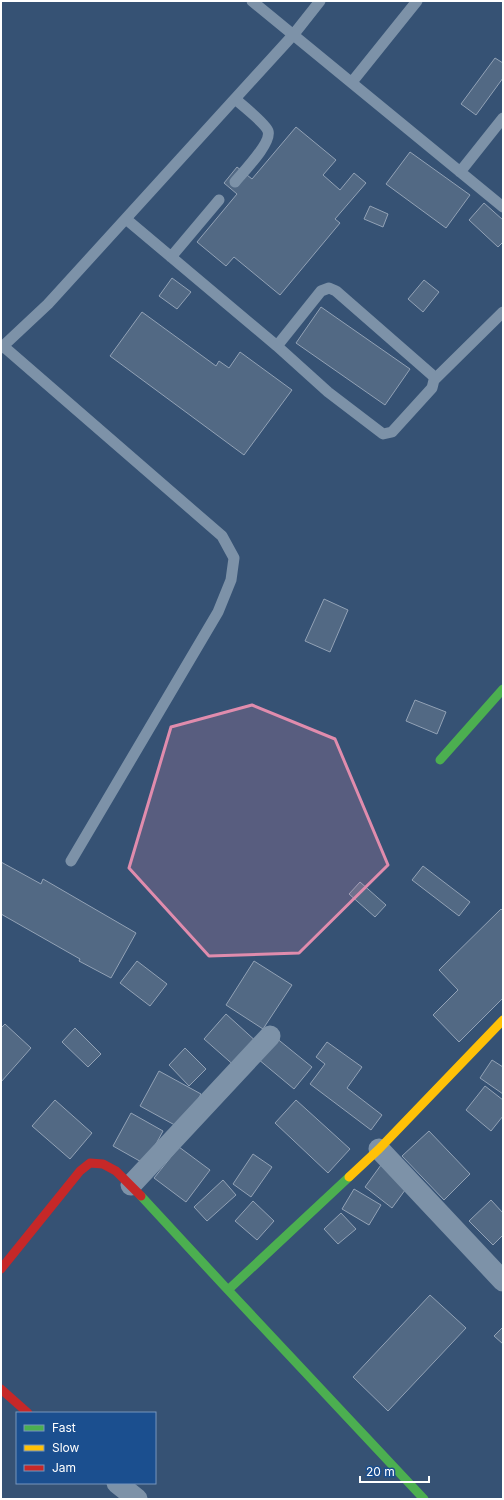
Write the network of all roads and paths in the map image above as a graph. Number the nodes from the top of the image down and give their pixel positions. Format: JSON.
{"nodes":[{"id":1,"x":252,"y":1,"type":"edge"},
{"id":2,"x":320,"y":1,"type":"edge"},
{"id":3,"x":417,"y":1,"type":"edge"},
{"id":4,"x":294,"y":34,"type":"junction"},
{"id":5,"x":352,"y":82,"type":"junction"},
{"id":6,"x":235,"y":99,"type":"junction"},
{"id":7,"x":503,"y":118,"type":"edge"},
{"id":8,"x":460,"y":172,"type":"junction"},
{"id":9,"x":235,"y":182,"type":"dead end"},
{"id":10,"x":219,"y":200,"type":"dead end"},
{"id":11,"x":503,"y":207,"type":"edge"},
{"id":12,"x":126,"y":219,"type":"junction"},
{"id":13,"x":172,"y":257,"type":"junction"},
{"id":14,"x":503,"y":312,"type":"edge"},
{"id":15,"x":278,"y":346,"type":"junction"},
{"id":16,"x":2,"y":347,"type":"edge"},
{"id":17,"x":434,"y":380,"type":"junction"},
{"id":18,"x":503,"y":689,"type":"edge"},
{"id":19,"x":440,"y":760,"type":"dead end"},
{"id":20,"x":71,"y":861,"type":"dead end"},
{"id":21,"x":503,"y":1020,"type":"edge"},
{"id":22,"x":270,"y":1036,"type":"dead end"},
{"id":23,"x":379,"y":1149,"type":"junction"},
{"id":24,"x":131,"y":1186,"type":"junction"},
{"id":25,"x":3,"y":1262,"type":"edge"},
{"id":26,"x":503,"y":1281,"type":"edge"},
{"id":27,"x":228,"y":1290,"type":"junction"},
{"id":28,"x":1,"y":1389,"type":"edge"},
{"id":29,"x":27,"y":1412,"type":"edge"},
{"id":30,"x":118,"y":1484,"type":"edge"},
{"id":31,"x":137,"y":1499,"type":"edge"},
{"id":32,"x":424,"y":1499,"type":"edge"}],
"edges":[{"from":1,"to":4,"type":"lane"},
{"from":2,"to":4,"type":"lane"},
{"from":3,"to":5,"type":"lane"},
{"from":4,"to":5,"type":"lane"},
{"from":4,"to":6,"type":"lane"},
{"from":5,"to":8,"type":"lane"},
{"from":6,"to":9,"type":"lane"},
{"from":6,"to":12,"type":"lane"},
{"from":7,"to":8,"type":"lane"},
{"from":8,"to":11,"type":"lane"},
{"from":10,"to":13,"type":"lane"},
{"from":12,"to":13,"type":"lane"},
{"from":12,"to":16,"type":"lane"},
{"from":13,"to":15,"type":"lane"},
{"from":14,"to":17,"type":"lane"},
{"from":15,"to":17,"type":"lane"},
{"from":15,"to":17,"type":"lane"},
{"from":16,"to":20,"type":"lane"},
{"from":18,"to":19,"type":"street"},
{"from":21,"to":23,"type":"street"},
{"from":22,"to":24,"type":"street"},
{"from":23,"to":26,"type":"street"},
{"from":23,"to":27,"type":"street"},
{"from":24,"to":25,"type":"street"},
{"from":24,"to":27,"type":"street"},
{"from":27,"to":32,"type":"street"},
{"from":28,"to":29,"type":"street"},
{"from":30,"to":31,"type":"street"}]}
